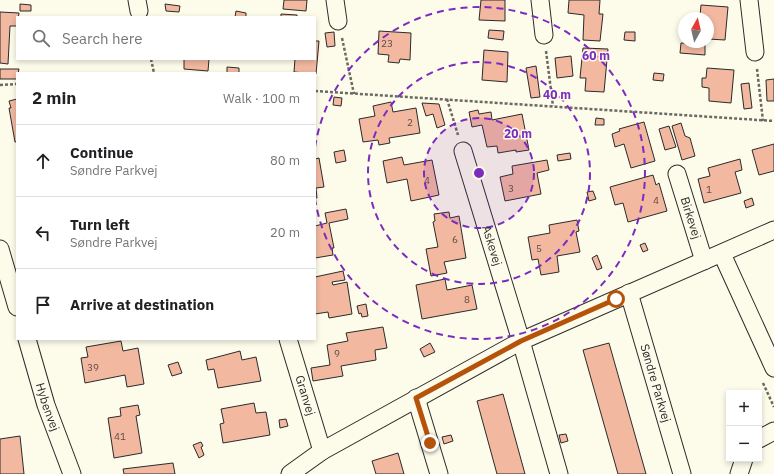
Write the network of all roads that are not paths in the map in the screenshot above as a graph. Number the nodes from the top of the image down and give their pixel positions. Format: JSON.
{"nodes":[{"id":1,"x":335,"y":0,"type":"edge"},
{"id":2,"x":540,"y":0,"type":"edge"},
{"id":3,"x":749,"y":0,"type":"edge"},
{"id":4,"x":338,"y":21,"type":"road end"},
{"id":5,"x":544,"y":35,"type":"road end"},
{"id":6,"x":755,"y":52,"type":"road end"},
{"id":7,"x":463,"y":151,"type":"road end"},
{"id":8,"x":677,"y":174,"type":"dead end"},
{"id":9,"x":774,"y":230,"type":"edge"},
{"id":10,"x":0,"y":249,"type":"edge"},
{"id":11,"x":722,"y":254,"type":"junction"},
{"id":12,"x":704,"y":261,"type":"junction"},
{"id":13,"x":629,"y":293,"type":"junction"},
{"id":14,"x":16,"y":304,"type":"edge"},
{"id":15,"x":27,"y":340,"type":"edge"},
{"id":16,"x":288,"y":340,"type":"edge"},
{"id":17,"x":521,"y":341,"type":"junction"},
{"id":18,"x":774,"y":368,"type":"edge"},
{"id":19,"x":416,"y":398,"type":"junction"},
{"id":20,"x":774,"y":430,"type":"edge"},
{"id":21,"x":762,"y":437,"type":"edge"},
{"id":22,"x":317,"y":462,"type":"edge"},
{"id":23,"x":743,"y":462,"type":"edge"},
{"id":24,"x":72,"y":474,"type":"edge"},
{"id":25,"x":290,"y":474,"type":"edge"},
{"id":26,"x":439,"y":474,"type":"edge"},
{"id":27,"x":559,"y":474,"type":"edge"},
{"id":28,"x":682,"y":474,"type":"edge"},
{"id":29,"x":739,"y":474,"type":"edge"}],
"edges":[{"from":1,"to":4,"type":"street"},
{"from":2,"to":5,"type":"street"},
{"from":3,"to":6,"type":"street"},
{"from":7,"to":17,"type":"street","name":"Askevej"},
{"from":8,"to":12,"type":"street","name":"Birkevej"},
{"from":9,"to":11,"type":"street"},
{"from":10,"to":14,"type":"street"},
{"from":11,"to":12,"type":"street"},
{"from":11,"to":18,"type":"street"},
{"from":12,"to":13,"type":"street"},
{"from":13,"to":17,"type":"street"},
{"from":13,"to":28,"type":"street","name":"Søndre Parkvej"},
{"from":15,"to":24,"type":"street","name":"Hybenvej"},
{"from":16,"to":22,"type":"street","name":"Granvej"},
{"from":17,"to":19,"type":"street"},
{"from":17,"to":27,"type":"street"},
{"from":19,"to":22,"type":"street"},
{"from":19,"to":26,"type":"street"},
{"from":20,"to":21,"type":"street"},
{"from":22,"to":25,"type":"street"},
{"from":23,"to":29,"type":"street"}]}
